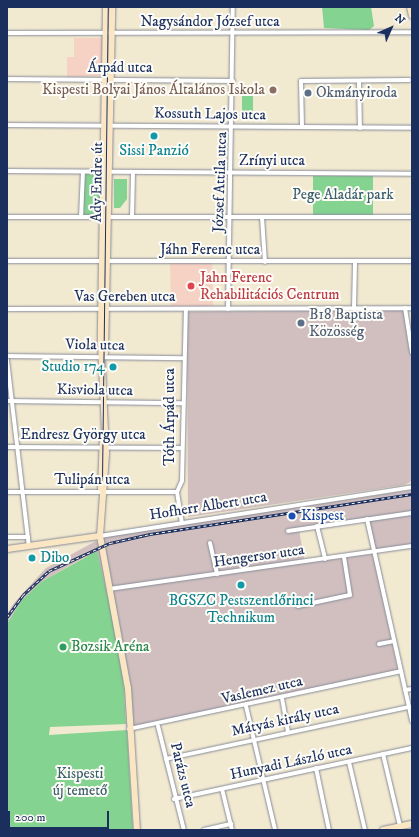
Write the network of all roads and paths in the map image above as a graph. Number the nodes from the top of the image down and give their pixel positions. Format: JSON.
{"nodes":[{"id":1,"x":106,"y":7,"type":"edge"},
{"id":2,"x":112,"y":7,"type":"edge"},
{"id":3,"x":234,"y":7,"type":"edge"},
{"id":4,"x":410,"y":7,"type":"edge"},
{"id":5,"x":412,"y":16,"type":"edge"},
{"id":6,"x":412,"y":32,"type":"edge"},
{"id":7,"x":7,"y":33,"type":"edge"},
{"id":8,"x":109,"y":34,"type":"junction"},
{"id":9,"x":234,"y":34,"type":"junction"},
{"id":10,"x":7,"y":79,"type":"edge"},
{"id":11,"x":108,"y":80,"type":"junction"},
{"id":12,"x":409,"y":80,"type":"dead end"},
{"id":13,"x":233,"y":81,"type":"junction"},
{"id":14,"x":359,"y":82,"type":"junction"},
{"id":15,"x":7,"y":125,"type":"edge"},
{"id":16,"x":108,"y":125,"type":"junction"},
{"id":17,"x":302,"y":126,"type":"junction"},
{"id":18,"x":234,"y":127,"type":"junction"},
{"id":19,"x":360,"y":128,"type":"junction"},
{"id":20,"x":412,"y":128,"type":"edge"},
{"id":21,"x":7,"y":171,"type":"edge"},
{"id":22,"x":83,"y":172,"type":"junction"},
{"id":23,"x":107,"y":172,"type":"junction"},
{"id":24,"x":133,"y":172,"type":"junction"},
{"id":25,"x":232,"y":173,"type":"junction"},
{"id":26,"x":412,"y":174,"type":"edge"},
{"id":27,"x":7,"y":217,"type":"edge"},
{"id":28,"x":81,"y":217,"type":"junction"},
{"id":29,"x":106,"y":217,"type":"junction"},
{"id":30,"x":132,"y":217,"type":"junction"},
{"id":31,"x":262,"y":217,"type":"junction"},
{"id":32,"x":231,"y":218,"type":"junction"},
{"id":33,"x":412,"y":218,"type":"edge"},
{"id":34,"x":7,"y":261,"type":"edge"},
{"id":35,"x":105,"y":261,"type":"junction"},
{"id":36,"x":412,"y":261,"type":"edge"},
{"id":37,"x":229,"y":262,"type":"junction"},
{"id":38,"x":264,"y":262,"type":"junction"},
{"id":39,"x":354,"y":263,"type":"junction"},
{"id":40,"x":354,"y":308,"type":"junction"},
{"id":41,"x":405,"y":308,"type":"junction"},
{"id":42,"x":412,"y":308,"type":"edge"},
{"id":43,"x":7,"y":309,"type":"edge"},
{"id":44,"x":186,"y":309,"type":"junction"},
{"id":45,"x":228,"y":309,"type":"junction"},
{"id":46,"x":105,"y":310,"type":"junction"},
{"id":47,"x":412,"y":352,"type":"edge"},
{"id":48,"x":7,"y":356,"type":"edge"},
{"id":49,"x":104,"y":357,"type":"junction"},
{"id":50,"x":183,"y":358,"type":"junction"},
{"id":51,"x":7,"y":360,"type":"edge"},
{"id":52,"x":7,"y":401,"type":"edge"},
{"id":53,"x":12,"y":401,"type":"junction"},
{"id":54,"x":104,"y":402,"type":"junction"},
{"id":55,"x":183,"y":403,"type":"junction"},
{"id":56,"x":7,"y":447,"type":"edge"},
{"id":57,"x":17,"y":447,"type":"junction"},
{"id":58,"x":103,"y":447,"type":"junction"},
{"id":59,"x":182,"y":448,"type":"junction"},
{"id":60,"x":412,"y":487,"type":"edge"},
{"id":61,"x":7,"y":492,"type":"edge"},
{"id":62,"x":22,"y":492,"type":"junction"},
{"id":63,"x":102,"y":492,"type":"junction"},
{"id":64,"x":177,"y":492,"type":"junction"},
{"id":65,"x":412,"y":512,"type":"edge"},
{"id":66,"x":367,"y":519,"type":"junction"},
{"id":67,"x":182,"y":522,"type":"junction"},
{"id":68,"x":317,"y":526,"type":"junction"},
{"id":69,"x":288,"y":531,"type":"dead end"},
{"id":70,"x":100,"y":536,"type":"junction"},
{"id":71,"x":7,"y":537,"type":"edge"},
{"id":72,"x":28,"y":537,"type":"junction"},
{"id":73,"x":210,"y":543,"type":"dead end"},
{"id":74,"x":29,"y":546,"type":"junction"},
{"id":75,"x":412,"y":546,"type":"edge"},
{"id":76,"x":7,"y":549,"type":"edge"},
{"id":77,"x":373,"y":553,"type":"junction"},
{"id":78,"x":344,"y":557,"type":"junction"},
{"id":79,"x":325,"y":559,"type":"junction"},
{"id":80,"x":217,"y":574,"type":"junction"},
{"id":81,"x":109,"y":589,"type":"junction"},
{"id":82,"x":298,"y":606,"type":"dead end"},
{"id":83,"x":394,"y":641,"type":"junction"},
{"id":84,"x":379,"y":644,"type":"dead end"},
{"id":85,"x":401,"y":671,"type":"junction"},
{"id":86,"x":412,"y":689,"type":"edge"},
{"id":87,"x":406,"y":690,"type":"junction"},
{"id":88,"x":282,"y":698,"type":"junction"},
{"id":89,"x":246,"y":706,"type":"junction"},
{"id":90,"x":409,"y":707,"type":"junction"},
{"id":91,"x":412,"y":721,"type":"edge"},
{"id":92,"x":158,"y":726,"type":"junction"},
{"id":93,"x":129,"y":729,"type":"junction"},
{"id":94,"x":288,"y":732,"type":"junction"},
{"id":95,"x":254,"y":738,"type":"junction"},
{"id":96,"x":412,"y":748,"type":"edge"},
{"id":97,"x":383,"y":754,"type":"junction"},
{"id":98,"x":166,"y":759,"type":"junction"},
{"id":99,"x":349,"y":762,"type":"junction"},
{"id":100,"x":316,"y":768,"type":"junction"},
{"id":101,"x":264,"y":780,"type":"junction"},
{"id":102,"x":222,"y":789,"type":"junction"},
{"id":103,"x":174,"y":799,"type":"junction"},
{"id":104,"x":231,"y":824,"type":"junction"},
{"id":105,"x":412,"y":824,"type":"edge"},
{"id":106,"x":400,"y":826,"type":"junction"},
{"id":107,"x":137,"y":830,"type":"edge"},
{"id":108,"x":184,"y":830,"type":"edge"},
{"id":109,"x":204,"y":830,"type":"edge"},
{"id":110,"x":232,"y":830,"type":"edge"},
{"id":111,"x":275,"y":830,"type":"edge"},
{"id":112,"x":329,"y":830,"type":"edge"},
{"id":113,"x":365,"y":830,"type":"edge"},
{"id":114,"x":383,"y":830,"type":"edge"}],
"edges":[{"from":1,"to":8,"type":"street","name":"Ady Endre út"},
{"from":2,"to":8,"type":"street","name":"Ady Endre út"},
{"from":3,"to":9,"type":"street","name":"József Attila utca"},
{"from":4,"to":5,"type":"street"},
{"from":6,"to":9,"type":"street","name":"Nagysándor József utca"},
{"from":7,"to":8,"type":"street","name":"Nagysándor József utca"},
{"from":8,"to":9,"type":"street","name":"Nagysándor József utca"},
{"from":8,"to":11,"type":"street","name":"Ady Endre út"},
{"from":9,"to":13,"type":"street","name":"József Attila utca"},
{"from":10,"to":11,"type":"street","name":"Árpád utca"},
{"from":11,"to":13,"type":"street","name":"Árpád utca"},
{"from":11,"to":16,"type":"street","name":"Ady Endre út"},
{"from":12,"to":14,"type":"street"},
{"from":13,"to":18,"type":"street","name":"József Attila utca"},
{"from":14,"to":17,"type":"street"},
{"from":14,"to":19,"type":"street"},
{"from":15,"to":16,"type":"street","name":"Kossuth Lajos utca"},
{"from":16,"to":18,"type":"street","name":"Kossuth Lajos utca"},
{"from":16,"to":23,"type":"street","name":"Ady Endre út"},
{"from":17,"to":18,"type":"street","name":"Kossuth Lajos utca"},
{"from":17,"to":19,"type":"street","name":"Kossuth Lajos utca"},
{"from":18,"to":25,"type":"street","name":"József Attila utca"},
{"from":19,"to":20,"type":"street","name":"Kossuth Lajos utca"},
{"from":21,"to":22,"type":"street"},
{"from":22,"to":23,"type":"street","name":"Zrínyi utca"},
{"from":22,"to":28,"type":"street"},
{"from":23,"to":24,"type":"street","name":"Zrínyi utca"},
{"from":23,"to":29,"type":"street","name":"Ady Endre út"},
{"from":24,"to":25,"type":"street","name":"Zrínyi utca"},
{"from":24,"to":30,"type":"street"},
{"from":25,"to":26,"type":"street","name":"Zrínyi utca"},
{"from":25,"to":32,"type":"street","name":"József Attila utca"},
{"from":27,"to":28,"type":"street"},
{"from":28,"to":29,"type":"street"},
{"from":29,"to":30,"type":"street"},
{"from":29,"to":35,"type":"street","name":"Ady Endre út"},
{"from":30,"to":32,"type":"street"},
{"from":31,"to":32,"type":"street"},
{"from":31,"to":33,"type":"street"},
{"from":31,"to":38,"type":"street"},
{"from":32,"to":37,"type":"street","name":"József Attila utca"},
{"from":34,"to":35,"type":"street","name":"Jáhn Ferenc utca"},
{"from":35,"to":37,"type":"street","name":"Jáhn Ferenc utca"},
{"from":35,"to":46,"type":"street","name":"Ady Endre út"},
{"from":36,"to":39,"type":"street","name":"Jáhn Ferenc utca"},
{"from":37,"to":38,"type":"street","name":"Jáhn Ferenc utca"},
{"from":37,"to":45,"type":"street","name":"József Attila utca"},
{"from":38,"to":39,"type":"street","name":"Jáhn Ferenc utca"},
{"from":39,"to":40,"type":"street"},
{"from":40,"to":41,"type":"street","name":"Vas Gereben utca"},
{"from":40,"to":45,"type":"street","name":"Vas Gereben utca"},
{"from":41,"to":42,"type":"street","name":"Vas Gereben utca"},
{"from":41,"to":47,"type":"street"},
{"from":43,"to":46,"type":"street","name":"Vas Gereben utca"},
{"from":44,"to":45,"type":"street","name":"Vas Gereben utca"},
{"from":44,"to":46,"type":"street","name":"Vas Gereben utca"},
{"from":44,"to":50,"type":"street","name":"Tóth Árpád utca"},
{"from":46,"to":49,"type":"street","name":"Ady Endre út"},
{"from":48,"to":49,"type":"street","name":"Viola utca"},
{"from":49,"to":50,"type":"street","name":"Viola utca"},
{"from":49,"to":54,"type":"street","name":"Ady Endre út"},
{"from":50,"to":55,"type":"street","name":"Tóth Árpád utca"},
{"from":51,"to":53,"type":"street"},
{"from":52,"to":53,"type":"street","name":"Kisviola utca"},
{"from":53,"to":54,"type":"street","name":"Kisviola utca"},
{"from":53,"to":57,"type":"street"},
{"from":54,"to":55,"type":"street","name":"Kisviola utca"},
{"from":54,"to":58,"type":"street","name":"Ady Endre út"},
{"from":55,"to":59,"type":"street","name":"Tóth Árpád utca"},
{"from":56,"to":57,"type":"street","name":"Endresz György utca"},
{"from":57,"to":58,"type":"street","name":"Endresz György utca"},
{"from":57,"to":62,"type":"street"},
{"from":58,"to":59,"type":"street","name":"Endresz György utca"},
{"from":58,"to":63,"type":"street","name":"Ady Endre út"},
{"from":59,"to":64,"type":"street","name":"Tóth Árpád utca"},
{"from":60,"to":67,"type":"street","name":"Hofherr Albert utca"},
{"from":61,"to":62,"type":"street","name":"Tulipán utca"},
{"from":62,"to":63,"type":"street","name":"Tulipán utca"},
{"from":62,"to":72,"type":"street"},
{"from":63,"to":64,"type":"street","name":"Tulipán utca"},
{"from":63,"to":70,"type":"street","name":"Ady Endre út"},
{"from":64,"to":67,"type":"street","name":"Tóth Árpád utca"},
{"from":65,"to":66,"type":"street"},
{"from":66,"to":68,"type":"street"},
{"from":66,"to":77,"type":"street"},
{"from":67,"to":70,"type":"street","name":"Hofherr Albert utca"},
{"from":68,"to":69,"type":"street"},
{"from":68,"to":79,"type":"street"},
{"from":70,"to":74,"type":"street","name":"Hofherr Albert utca"},
{"from":70,"to":81,"type":"street","name":"Ady Endre út"},
{"from":71,"to":72,"type":"street"},
{"from":72,"to":74,"type":"street"},
{"from":73,"to":80,"type":"street"},
{"from":74,"to":76,"type":"street","name":"Hofherr Albert utca"},
{"from":75,"to":77,"type":"street","name":"Hengersor utca"},
{"from":77,"to":78,"type":"street","name":"Hengersor utca"},
{"from":77,"to":83,"type":"street"},
{"from":78,"to":79,"type":"street","name":"Hengersor utca"},
{"from":78,"to":82,"type":"street"},
{"from":79,"to":80,"type":"street","name":"Hengersor utca"},
{"from":80,"to":81,"type":"street","name":"Hengersor utca"},
{"from":81,"to":93,"type":"street","name":"Ady Endre út"},
{"from":83,"to":84,"type":"street"},
{"from":83,"to":85,"type":"street"},
{"from":85,"to":87,"type":"street"},
{"from":85,"to":88,"type":"street","name":"Vaslemez utca"},
{"from":86,"to":87,"type":"street"},
{"from":87,"to":90,"type":"street"},
{"from":88,"to":89,"type":"street","name":"Vaslemez utca"},
{"from":88,"to":94,"type":"street"},
{"from":89,"to":92,"type":"street","name":"Vaslemez utca"},
{"from":89,"to":95,"type":"street"},
{"from":90,"to":91,"type":"street"},
{"from":90,"to":94,"type":"street","name":"Mátyás király utca"},
{"from":92,"to":93,"type":"street","name":"Vaslemez utca"},
{"from":92,"to":98,"type":"street","name":"Parázs utca"},
{"from":93,"to":107,"type":"street","name":"Ady Endre út"},
{"from":94,"to":95,"type":"street","name":"Mátyás király utca"},
{"from":95,"to":98,"type":"street","name":"Mátyás király utca"},
{"from":95,"to":101,"type":"street"},
{"from":96,"to":97,"type":"street","name":"Hunyadi László utca"},
{"from":97,"to":99,"type":"street","name":"Hunyadi László utca"},
{"from":97,"to":106,"type":"street"},
{"from":98,"to":103,"type":"street","name":"Parázs utca"},
{"from":99,"to":100,"type":"street","name":"Hunyadi László utca"},
{"from":99,"to":113,"type":"street"},
{"from":100,"to":101,"type":"street","name":"Hunyadi László utca"},
{"from":100,"to":112,"type":"street"},
{"from":101,"to":102,"type":"street","name":"Hunyadi László utca"},
{"from":101,"to":111,"type":"street"},
{"from":102,"to":103,"type":"street","name":"Hunyadi László utca"},
{"from":102,"to":104,"type":"street"},
{"from":103,"to":108,"type":"street","name":"Parázs utca"},
{"from":104,"to":109,"type":"street"},
{"from":104,"to":110,"type":"street"},
{"from":105,"to":106,"type":"street"},
{"from":106,"to":114,"type":"street"}]}
